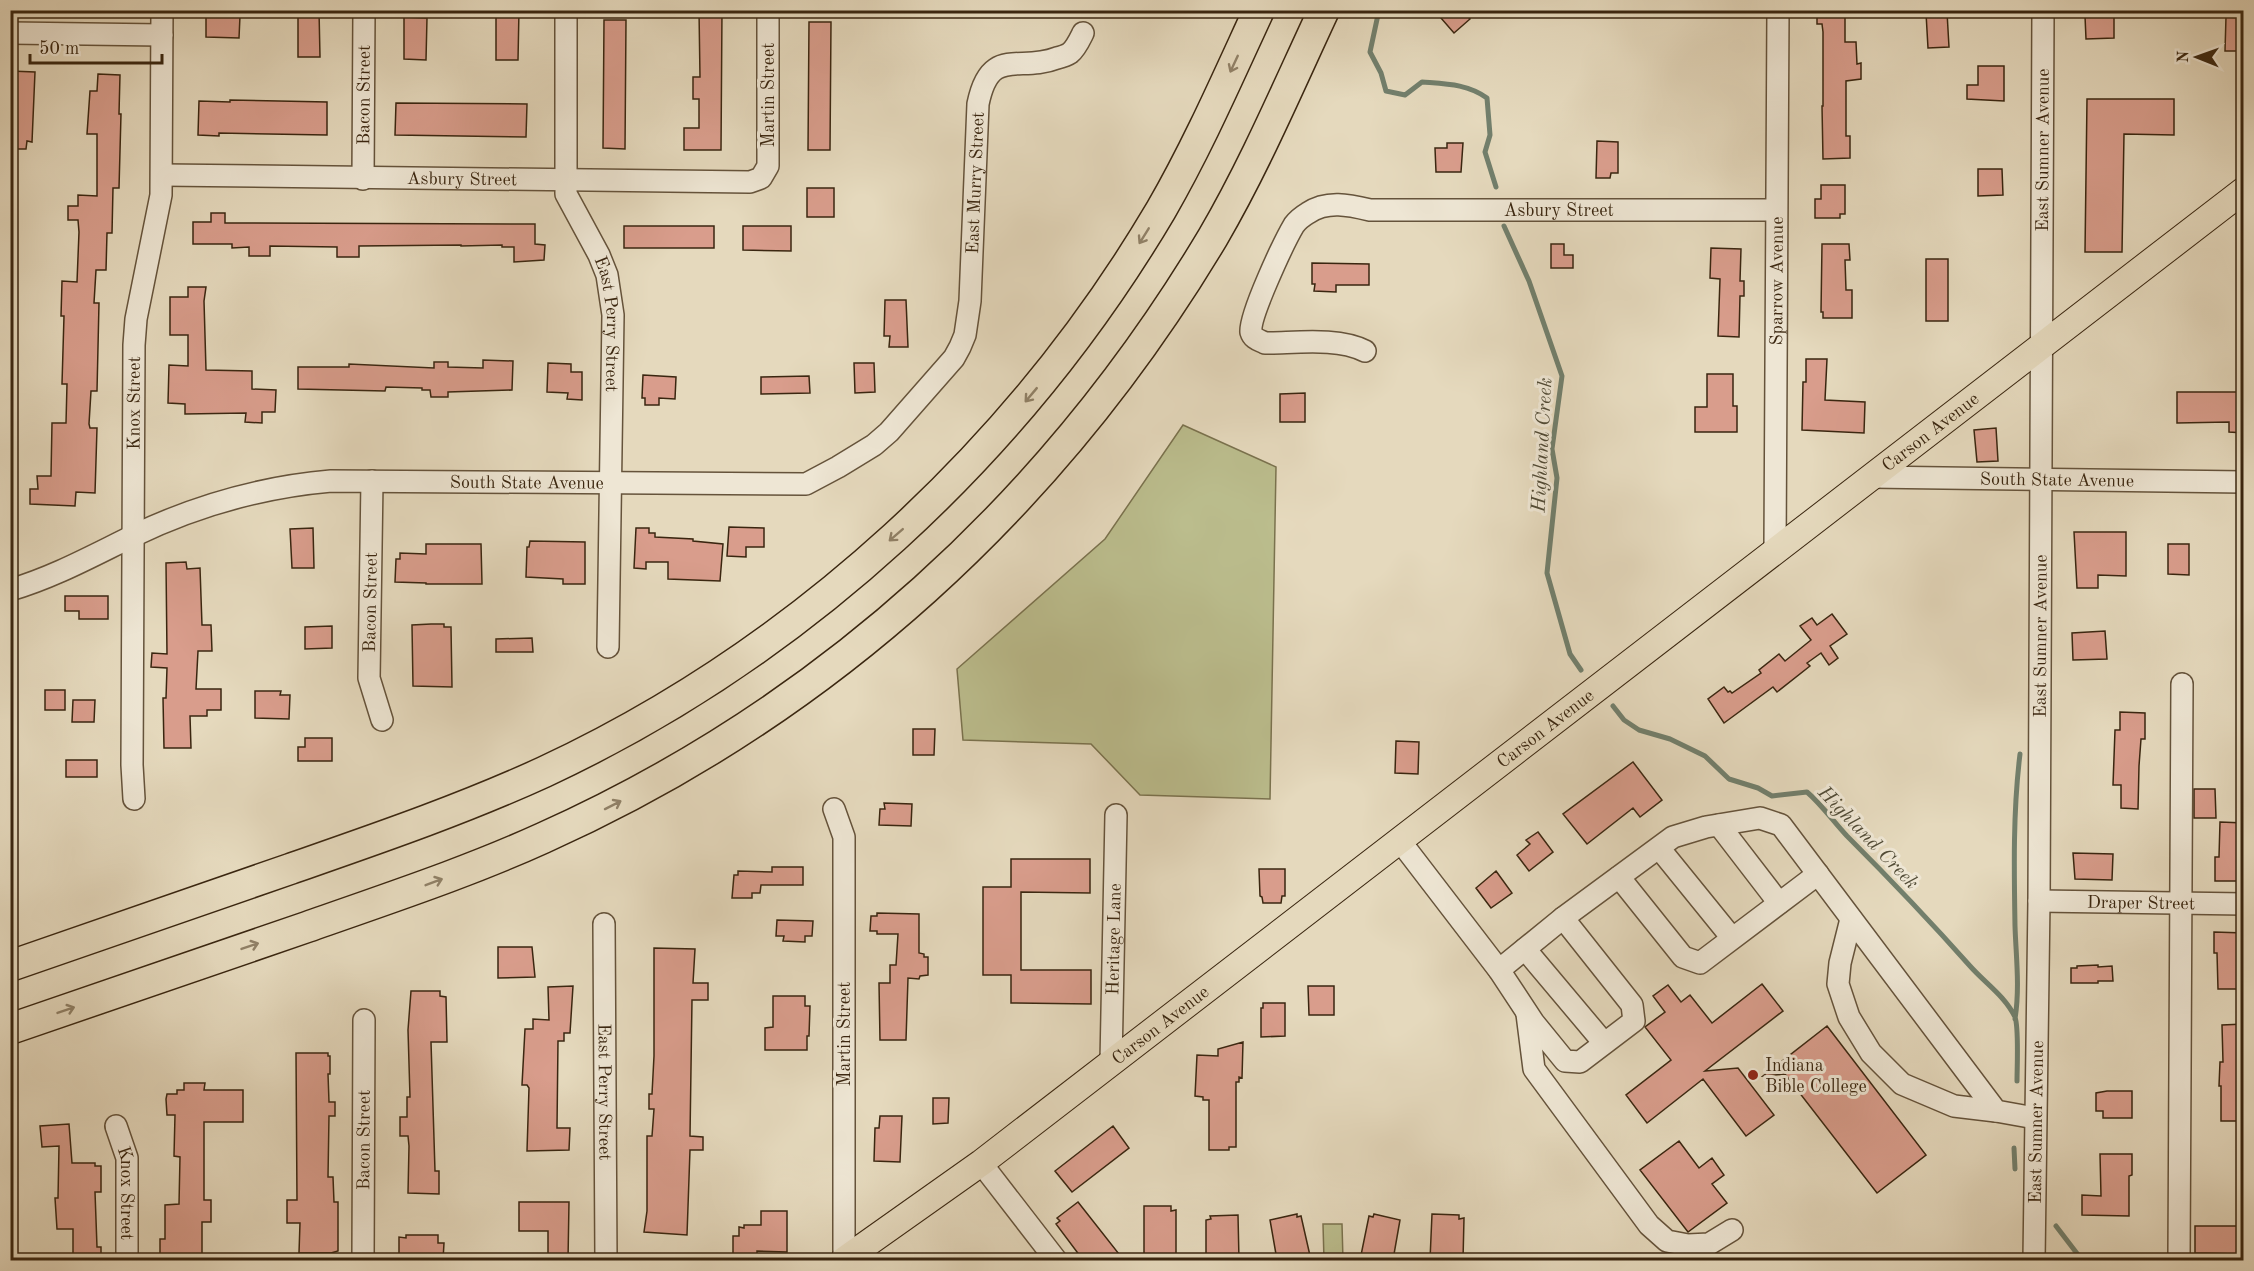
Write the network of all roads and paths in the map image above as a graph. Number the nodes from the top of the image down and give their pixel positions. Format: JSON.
{"nodes":[{"id":1,"x":162,"y":10,"type":"edge"},
{"id":2,"x":364,"y":10,"type":"edge"},
{"id":3,"x":566,"y":10,"type":"edge"},
{"id":4,"x":768,"y":10,"type":"edge"},
{"id":5,"x":1259,"y":10,"type":"edge"},
{"id":6,"x":1324,"y":10,"type":"edge"},
{"id":7,"x":1778,"y":10,"type":"edge"},
{"id":8,"x":2043,"y":10,"type":"edge"},
{"id":9,"x":10,"y":33,"type":"edge"},
{"id":10,"x":1083,"y":33,"type":"dead end"},
{"id":11,"x":162,"y":35,"type":"junction"},
{"id":12,"x":162,"y":175,"type":"junction"},
{"id":13,"x":761,"y":178,"type":"joint"},
{"id":14,"x":363,"y":179,"type":"junction"},
{"id":15,"x":565,"y":181,"type":"junction"},
{"id":16,"x":2244,"y":190,"type":"edge"},
{"id":17,"x":1776,"y":210,"type":"junction"},
{"id":18,"x":970,"y":301,"type":"joint"},
{"id":19,"x":2041,"y":345,"type":"junction"},
{"id":20,"x":1365,"y":351,"type":"dead end"},
{"id":21,"x":1871,"y":477,"type":"junction"},
{"id":22,"x":2041,"y":480,"type":"junction"},
{"id":23,"x":372,"y":481,"type":"junction"},
{"id":24,"x":2244,"y":482,"type":"edge"},
{"id":25,"x":611,"y":484,"type":"junction"},
{"id":26,"x":134,"y":536,"type":"junction"},
{"id":27,"x":1775,"y":549,"type":"junction"},
{"id":28,"x":10,"y":590,"type":"edge"},
{"id":29,"x":608,"y":647,"type":"dead end"},
{"id":30,"x":2182,"y":684,"type":"dead end"},
{"id":31,"x":382,"y":720,"type":"dead end"},
{"id":32,"x":134,"y":799,"type":"dead end"},
{"id":33,"x":834,"y":809,"type":"dead end"},
{"id":34,"x":1116,"y":815,"type":"dead end"},
{"id":35,"x":1719,"y":825,"type":"junction"},
{"id":36,"x":1400,"y":841,"type":"junction"},
{"id":37,"x":1659,"y":848,"type":"junction"},
{"id":38,"x":1818,"y":874,"type":"junction"},
{"id":39,"x":1619,"y":877,"type":"junction"},
{"id":40,"x":2039,"y":901,"type":"junction"},
{"id":41,"x":1779,"y":903,"type":"junction"},
{"id":42,"x":2180,"y":903,"type":"junction"},
{"id":43,"x":2244,"y":904,"type":"edge"},
{"id":44,"x":1563,"y":918,"type":"junction"},
{"id":45,"x":1851,"y":919,"type":"junction"},
{"id":46,"x":604,"y":924,"type":"dead end"},
{"id":47,"x":1732,"y":938,"type":"junction"},
{"id":48,"x":1525,"y":949,"type":"junction"},
{"id":49,"x":10,"y":966,"type":"edge"},
{"id":50,"x":1499,"y":970,"type":"junction"},
{"id":51,"x":1527,"y":1013,"type":"junction"},
{"id":52,"x":364,"y":1020,"type":"dead end"},
{"id":53,"x":10,"y":1029,"type":"edge"},
{"id":54,"x":1604,"y":1043,"type":"junction"},
{"id":55,"x":1111,"y":1062,"type":"junction"},
{"id":56,"x":1996,"y":1111,"type":"junction"},
{"id":57,"x":2035,"y":1118,"type":"junction"},
{"id":58,"x":116,"y":1126,"type":"dead end"},
{"id":59,"x":981,"y":1163,"type":"junction"},
{"id":60,"x":1732,"y":1230,"type":"dead end"},
{"id":61,"x":127,"y":1260,"type":"edge"},
{"id":62,"x":363,"y":1260,"type":"edge"},
{"id":63,"x":606,"y":1260,"type":"edge"},
{"id":64,"x":844,"y":1260,"type":"edge"},
{"id":65,"x":1056,"y":1260,"type":"edge"},
{"id":66,"x":2034,"y":1260,"type":"edge"},
{"id":67,"x":2179,"y":1260,"type":"edge"}],
"edges":[{"from":1,"to":11,"type":"street","name":"Knox Street"},
{"from":2,"to":14,"type":"street","name":"Bacon Street"},
{"from":3,"to":15,"type":"street","name":"East Perry Street"},
{"from":4,"to":13,"type":"street","name":"Martin Street"},
{"from":5,"to":49,"type":"highway","one_way":true},
{"from":53,"to":6,"type":"highway","one_way":true},
{"from":7,"to":17,"type":"street","name":"Sparrow Avenue"},
{"from":8,"to":19,"type":"street","name":"East Sumner Avenue"},
{"from":9,"to":11,"type":"street"},
{"from":10,"to":18,"type":"street","name":"East Murry Street"},
{"from":11,"to":12,"type":"street","name":"Knox Street"},
{"from":12,"to":14,"type":"street","name":"Asbury Street"},
{"from":12,"to":26,"type":"street","name":"Knox Street"},
{"from":13,"to":15,"type":"street","name":"Asbury Street"},
{"from":14,"to":15,"type":"street","name":"Asbury Street"},
{"from":15,"to":25,"type":"street","name":"East Perry Street"},
{"from":16,"to":19,"type":"main road","name":"Carson Avenue"},
{"from":17,"to":20,"type":"street","name":"Asbury Street"},
{"from":17,"to":27,"type":"street","name":"Sparrow Avenue"},
{"from":18,"to":25,"type":"street","name":"South State Avenue"},
{"from":19,"to":21,"type":"main road","name":"Carson Avenue"},
{"from":19,"to":22,"type":"street","name":"East Sumner Avenue"},
{"from":21,"to":22,"type":"street","name":"South State Avenue"},
{"from":21,"to":27,"type":"main road","name":"Carson Avenue"},
{"from":22,"to":24,"type":"street","name":"South State Avenue"},
{"from":22,"to":40,"type":"street","name":"East Sumner Avenue"},
{"from":23,"to":25,"type":"street","name":"South State Avenue"},
{"from":23,"to":26,"type":"street","name":"South State Avenue"},
{"from":23,"to":31,"type":"street","name":"Bacon Street"},
{"from":25,"to":29,"type":"street","name":"East Perry Street"},
{"from":26,"to":28,"type":"street","name":"South State Avenue"},
{"from":26,"to":32,"type":"street","name":"Knox Street"},
{"from":27,"to":36,"type":"main road","name":"Carson Avenue"},
{"from":30,"to":42,"type":"street"},
{"from":33,"to":64,"type":"street","name":"Martin Street"},
{"from":34,"to":55,"type":"street","name":"Heritage Lane"},
{"from":35,"to":37,"type":"street"},
{"from":35,"to":38,"type":"street"},
{"from":35,"to":41,"type":"street"},
{"from":36,"to":50,"type":"street"},
{"from":36,"to":55,"type":"main road","name":"Carson Avenue"},
{"from":37,"to":39,"type":"street"},
{"from":37,"to":47,"type":"street"},
{"from":38,"to":41,"type":"street"},
{"from":38,"to":45,"type":"street"},
{"from":39,"to":44,"type":"street"},
{"from":39,"to":47,"type":"street"},
{"from":40,"to":42,"type":"street","name":"Draper Street"},
{"from":40,"to":57,"type":"street","name":"East Sumner Avenue"},
{"from":41,"to":47,"type":"street"},
{"from":42,"to":43,"type":"street","name":"Draper Street"},
{"from":42,"to":67,"type":"street"},
{"from":44,"to":48,"type":"street"},
{"from":44,"to":54,"type":"street"},
{"from":45,"to":56,"type":"street"},
{"from":45,"to":56,"type":"street"},
{"from":46,"to":63,"type":"street","name":"East Perry Street"},
{"from":48,"to":50,"type":"street"},
{"from":48,"to":54,"type":"street"},
{"from":50,"to":51,"type":"street"},
{"from":51,"to":54,"type":"street"},
{"from":51,"to":60,"type":"street"},
{"from":52,"to":62,"type":"street","name":"Bacon Street"},
{"from":55,"to":59,"type":"main road","name":"Carson Avenue"},
{"from":56,"to":57,"type":"street"},
{"from":57,"to":66,"type":"street","name":"East Sumner Avenue"},
{"from":58,"to":61,"type":"street","name":"Knox Street"},
{"from":59,"to":64,"type":"main road","name":"Carson Avenue"},
{"from":59,"to":65,"type":"street"}]}
